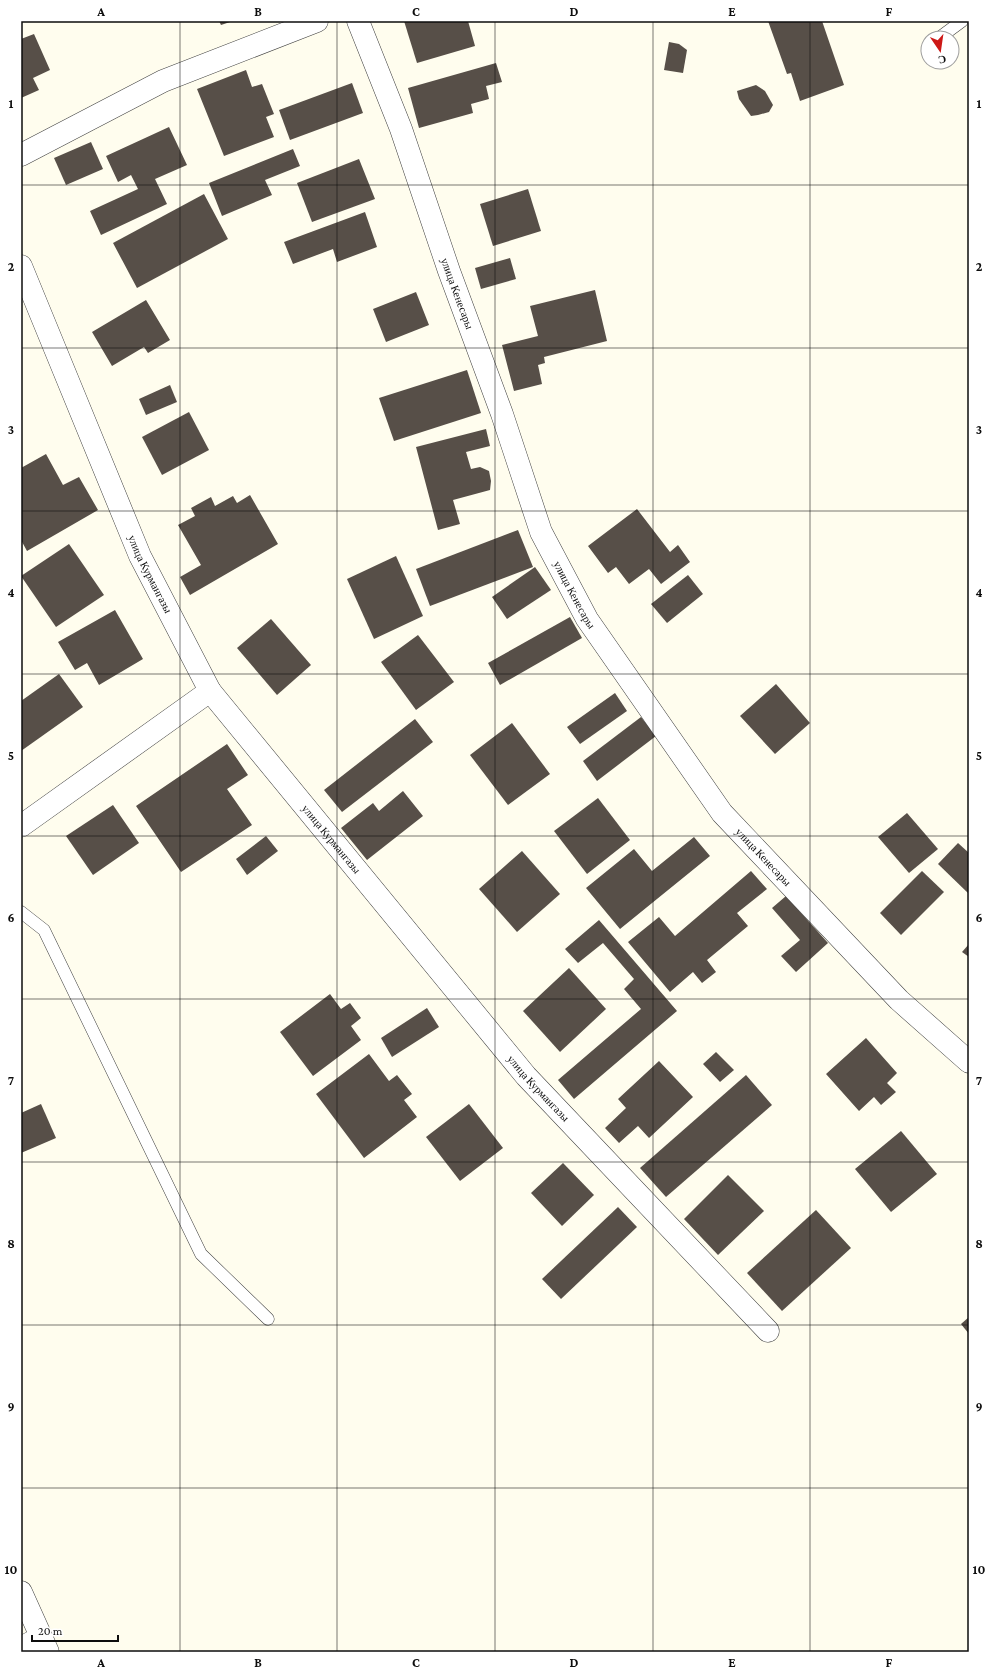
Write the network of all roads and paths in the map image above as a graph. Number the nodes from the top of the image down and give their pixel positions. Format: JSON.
{"nodes":[{"id":1,"x":317,"y":21,"type":"edge"},
{"id":2,"x":358,"y":21,"type":"edge"},
{"id":3,"x":962,"y":21,"type":"edge"},
{"id":4,"x":950,"y":30,"type":"edge"},
{"id":5,"x":21,"y":155,"type":"edge"},
{"id":6,"x":21,"y":266,"type":"edge"},
{"id":7,"x":210,"y":691,"type":"junction"},
{"id":8,"x":21,"y":826,"type":"edge"},
{"id":9,"x":21,"y":912,"type":"edge"},
{"id":10,"x":969,"y":1062,"type":"edge"},
{"id":11,"x":268,"y":1319,"type":"dead end"},
{"id":12,"x":768,"y":1331,"type":"dead end"},
{"id":13,"x":21,"y":1592,"type":"edge"},
{"id":14,"x":45,"y":1645,"type":"edge"},
{"id":15,"x":21,"y":1648,"type":"edge"}],
"edges":[{"from":1,"to":5,"type":"street"},
{"from":2,"to":10,"type":"street","name":"улица Кенесары"},
{"from":3,"to":4,"type":"lane"},
{"from":6,"to":7,"type":"street","name":"улица Курмангазы"},
{"from":7,"to":8,"type":"street"},
{"from":7,"to":12,"type":"street","name":"улица Курмангазы"},
{"from":9,"to":11,"type":"lane"},
{"from":13,"to":14,"type":"street"},
{"from":14,"to":15,"type":"street"}]}
